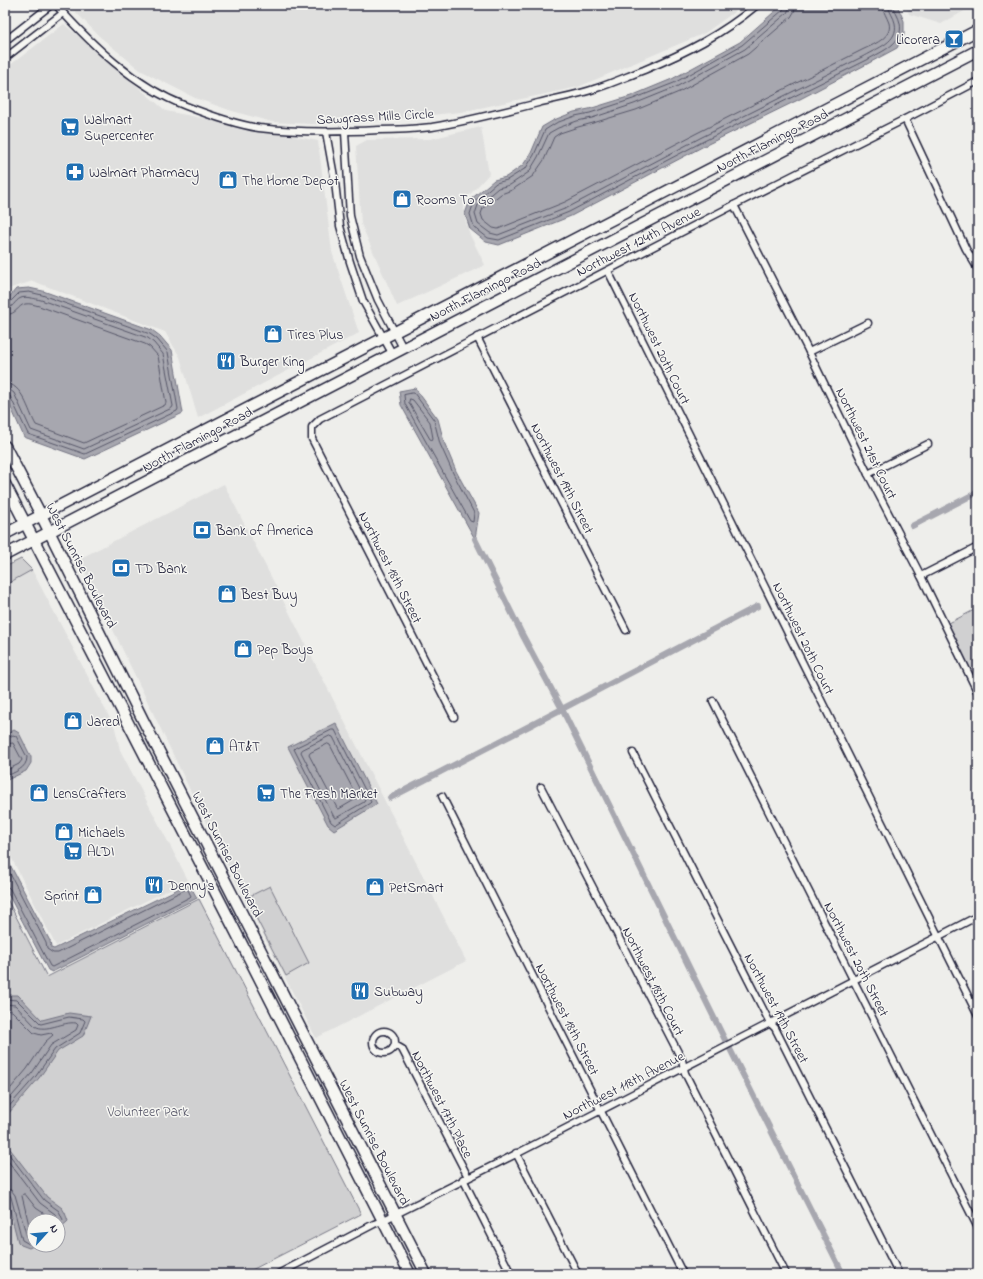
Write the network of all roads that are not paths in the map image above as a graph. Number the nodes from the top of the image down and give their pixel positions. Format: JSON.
{"nodes":[{"id":1,"x":51,"y":5,"type":"edge"},
{"id":2,"x":56,"y":5,"type":"edge"},
{"id":3,"x":757,"y":5,"type":"edge"},
{"id":4,"x":63,"y":13,"type":"junction"},
{"id":5,"x":978,"y":30,"type":"edge"},
{"id":6,"x":5,"y":41,"type":"edge"},
{"id":7,"x":978,"y":50,"type":"edge"},
{"id":8,"x":5,"y":58,"type":"edge"},
{"id":9,"x":978,"y":81,"type":"edge"},
{"id":10,"x":905,"y":119,"type":"junction"},
{"id":11,"x":326,"y":132,"type":"junction"},
{"id":12,"x":345,"y":132,"type":"junction"},
{"id":13,"x":734,"y":205,"type":"junction"},
{"id":14,"x":978,"y":270,"type":"edge"},
{"id":15,"x":608,"y":271,"type":"junction"},
{"id":16,"x":868,"y":323,"type":"dead end"},
{"id":17,"x":395,"y":332,"type":"junction"},
{"id":18,"x":383,"y":338,"type":"junction"},
{"id":19,"x":477,"y":338,"type":"junction"},
{"id":20,"x":403,"y":348,"type":"junction"},
{"id":21,"x":809,"y":352,"type":"junction"},
{"id":22,"x":392,"y":353,"type":"junction"},
{"id":23,"x":312,"y":427,"type":"joint"},
{"id":24,"x":928,"y":444,"type":"dead end"},
{"id":25,"x":5,"y":446,"type":"edge"},
{"id":26,"x":868,"y":474,"type":"junction"},
{"id":27,"x":5,"y":484,"type":"edge"},
{"id":28,"x":42,"y":516,"type":"junction"},
{"id":29,"x":25,"y":524,"type":"junction"},
{"id":30,"x":50,"y":532,"type":"junction"},
{"id":31,"x":5,"y":534,"type":"edge"},
{"id":32,"x":34,"y":540,"type":"junction"},
{"id":33,"x":978,"y":547,"type":"edge"},
{"id":34,"x":5,"y":555,"type":"edge"},
{"id":35,"x":921,"y":576,"type":"junction"},
{"id":36,"x":626,"y":630,"type":"dead end"},
{"id":37,"x":978,"y":693,"type":"edge"},
{"id":38,"x":713,"y":701,"type":"dead end"},
{"id":39,"x":454,"y":716,"type":"dead end"},
{"id":40,"x":633,"y":753,"type":"dead end"},
{"id":41,"x":541,"y":787,"type":"dead end"},
{"id":42,"x":442,"y":796,"type":"dead end"},
{"id":43,"x":978,"y":916,"type":"edge"},
{"id":44,"x":938,"y":936,"type":"junction"},
{"id":45,"x":854,"y":980,"type":"junction"},
{"id":46,"x":978,"y":1016,"type":"edge"},
{"id":47,"x":770,"y":1023,"type":"junction"},
{"id":48,"x":395,"y":1045,"type":"dead end"},
{"id":49,"x":684,"y":1067,"type":"junction"},
{"id":50,"x":600,"y":1110,"type":"junction"},
{"id":51,"x":516,"y":1153,"type":"junction"},
{"id":52,"x":465,"y":1178,"type":"junction"},
{"id":53,"x":396,"y":1214,"type":"junction"},
{"id":54,"x":382,"y":1221,"type":"junction"},
{"id":55,"x":978,"y":1228,"type":"edge"},
{"id":56,"x":278,"y":1274,"type":"edge"},
{"id":57,"x":410,"y":1274,"type":"edge"},
{"id":58,"x":426,"y":1274,"type":"edge"},
{"id":59,"x":511,"y":1274,"type":"edge"},
{"id":60,"x":578,"y":1274,"type":"edge"},
{"id":61,"x":683,"y":1274,"type":"edge"},
{"id":62,"x":786,"y":1274,"type":"edge"},
{"id":63,"x":899,"y":1274,"type":"edge"}],
"edges":[{"from":1,"to":6,"type":"street"},
{"from":2,"to":4,"type":"street","name":"Sawgrass Mills Circle"},
{"from":3,"to":12,"type":"street","name":"Sawgrass Mills Circle"},
{"from":4,"to":8,"type":"street"},
{"from":4,"to":11,"type":"street","name":"Sawgrass Mills Circle"},
{"from":5,"to":17,"type":"highway","name":"North Flamingo Road"},
{"from":7,"to":20,"type":"highway","name":"North Flamingo Road"},
{"from":9,"to":10,"type":"street","name":"Northwest 124th Avenue"},
{"from":10,"to":13,"type":"street","name":"Northwest 124th Avenue"},
{"from":10,"to":14,"type":"street"},
{"from":11,"to":12,"type":"street","name":"Sawgrass Mills Circle"},
{"from":11,"to":18,"type":"street"},
{"from":12,"to":17,"type":"street"},
{"from":13,"to":15,"type":"street","name":"Northwest 124th Avenue"},
{"from":13,"to":21,"type":"street","name":"Northwest 21st Court"},
{"from":15,"to":19,"type":"street","name":"Northwest 124th Avenue"},
{"from":15,"to":44,"type":"street","name":"Northwest 20th Court"},
{"from":16,"to":21,"type":"street"},
{"from":17,"to":18,"type":"highway","name":"North Flamingo Road"},
{"from":17,"to":20,"type":"street"},
{"from":18,"to":22,"type":"street"},
{"from":18,"to":28,"type":"highway","name":"North Flamingo Road"},
{"from":19,"to":23,"type":"street","name":"Northwest 124th Avenue"},
{"from":19,"to":36,"type":"street","name":"Northwest 19th Street"},
{"from":20,"to":22,"type":"highway","name":"North Flamingo Road"},
{"from":21,"to":26,"type":"street","name":"Northwest 21st Court"},
{"from":22,"to":30,"type":"highway","name":"North Flamingo Road"},
{"from":23,"to":39,"type":"street","name":"Northwest 18th Street"},
{"from":24,"to":26,"type":"street"},
{"from":25,"to":28,"type":"highway","name":"West Sunrise Boulevard"},
{"from":26,"to":35,"type":"street","name":"Northwest 21st Court"},
{"from":27,"to":29,"type":"highway","name":"West Sunrise Boulevard"},
{"from":28,"to":29,"type":"highway","name":"North Flamingo Road"},
{"from":28,"to":30,"type":"highway","name":"West Sunrise Boulevard"},
{"from":29,"to":31,"type":"highway","name":"North Flamingo Road"},
{"from":29,"to":32,"type":"highway","name":"West Sunrise Boulevard"},
{"from":30,"to":32,"type":"highway","name":"North Flamingo Road"},
{"from":30,"to":53,"type":"highway","name":"West Sunrise Boulevard"},
{"from":32,"to":34,"type":"highway","name":"North Flamingo Road"},
{"from":32,"to":54,"type":"highway","name":"West Sunrise Boulevard"},
{"from":33,"to":35,"type":"street"},
{"from":35,"to":37,"type":"street","name":"Northwest 21st Court"},
{"from":38,"to":45,"type":"street","name":"Northwest 20th Street"},
{"from":40,"to":47,"type":"street","name":"Northwest 19th Street"},
{"from":41,"to":49,"type":"street","name":"Northwest 18th Court"},
{"from":42,"to":50,"type":"street","name":"Northwest 18th Street"},
{"from":43,"to":44,"type":"street","name":"Northwest 118th Avenue"},
{"from":44,"to":45,"type":"street","name":"Northwest 118th Avenue"},
{"from":44,"to":46,"type":"street","name":"Northwest 20th Court"},
{"from":45,"to":47,"type":"street","name":"Northwest 118th Avenue"},
{"from":45,"to":55,"type":"street","name":"Northwest 20th Street"},
{"from":47,"to":49,"type":"street","name":"Northwest 118th Avenue"},
{"from":47,"to":63,"type":"street","name":"Northwest 19th Street"},
{"from":48,"to":52,"type":"street","name":"Northwest 17th Place"},
{"from":49,"to":50,"type":"street","name":"Northwest 118th Avenue"},
{"from":49,"to":62,"type":"street","name":"Northwest 18th Court"},
{"from":50,"to":51,"type":"street","name":"Northwest 118th Avenue"},
{"from":50,"to":61,"type":"street","name":"Northwest 18th Street"},
{"from":51,"to":52,"type":"street","name":"Northwest 118th Avenue"},
{"from":51,"to":60,"type":"street"},
{"from":52,"to":53,"type":"street","name":"Northwest 118th Avenue"},
{"from":52,"to":59,"type":"street","name":"Northwest 17th Place"},
{"from":53,"to":54,"type":"street","name":"Northwest 118th Avenue"},
{"from":53,"to":58,"type":"highway","name":"West Sunrise Boulevard"},
{"from":54,"to":56,"type":"street","name":"Northwest 118th Avenue"},
{"from":54,"to":57,"type":"highway","name":"West Sunrise Boulevard"}]}
